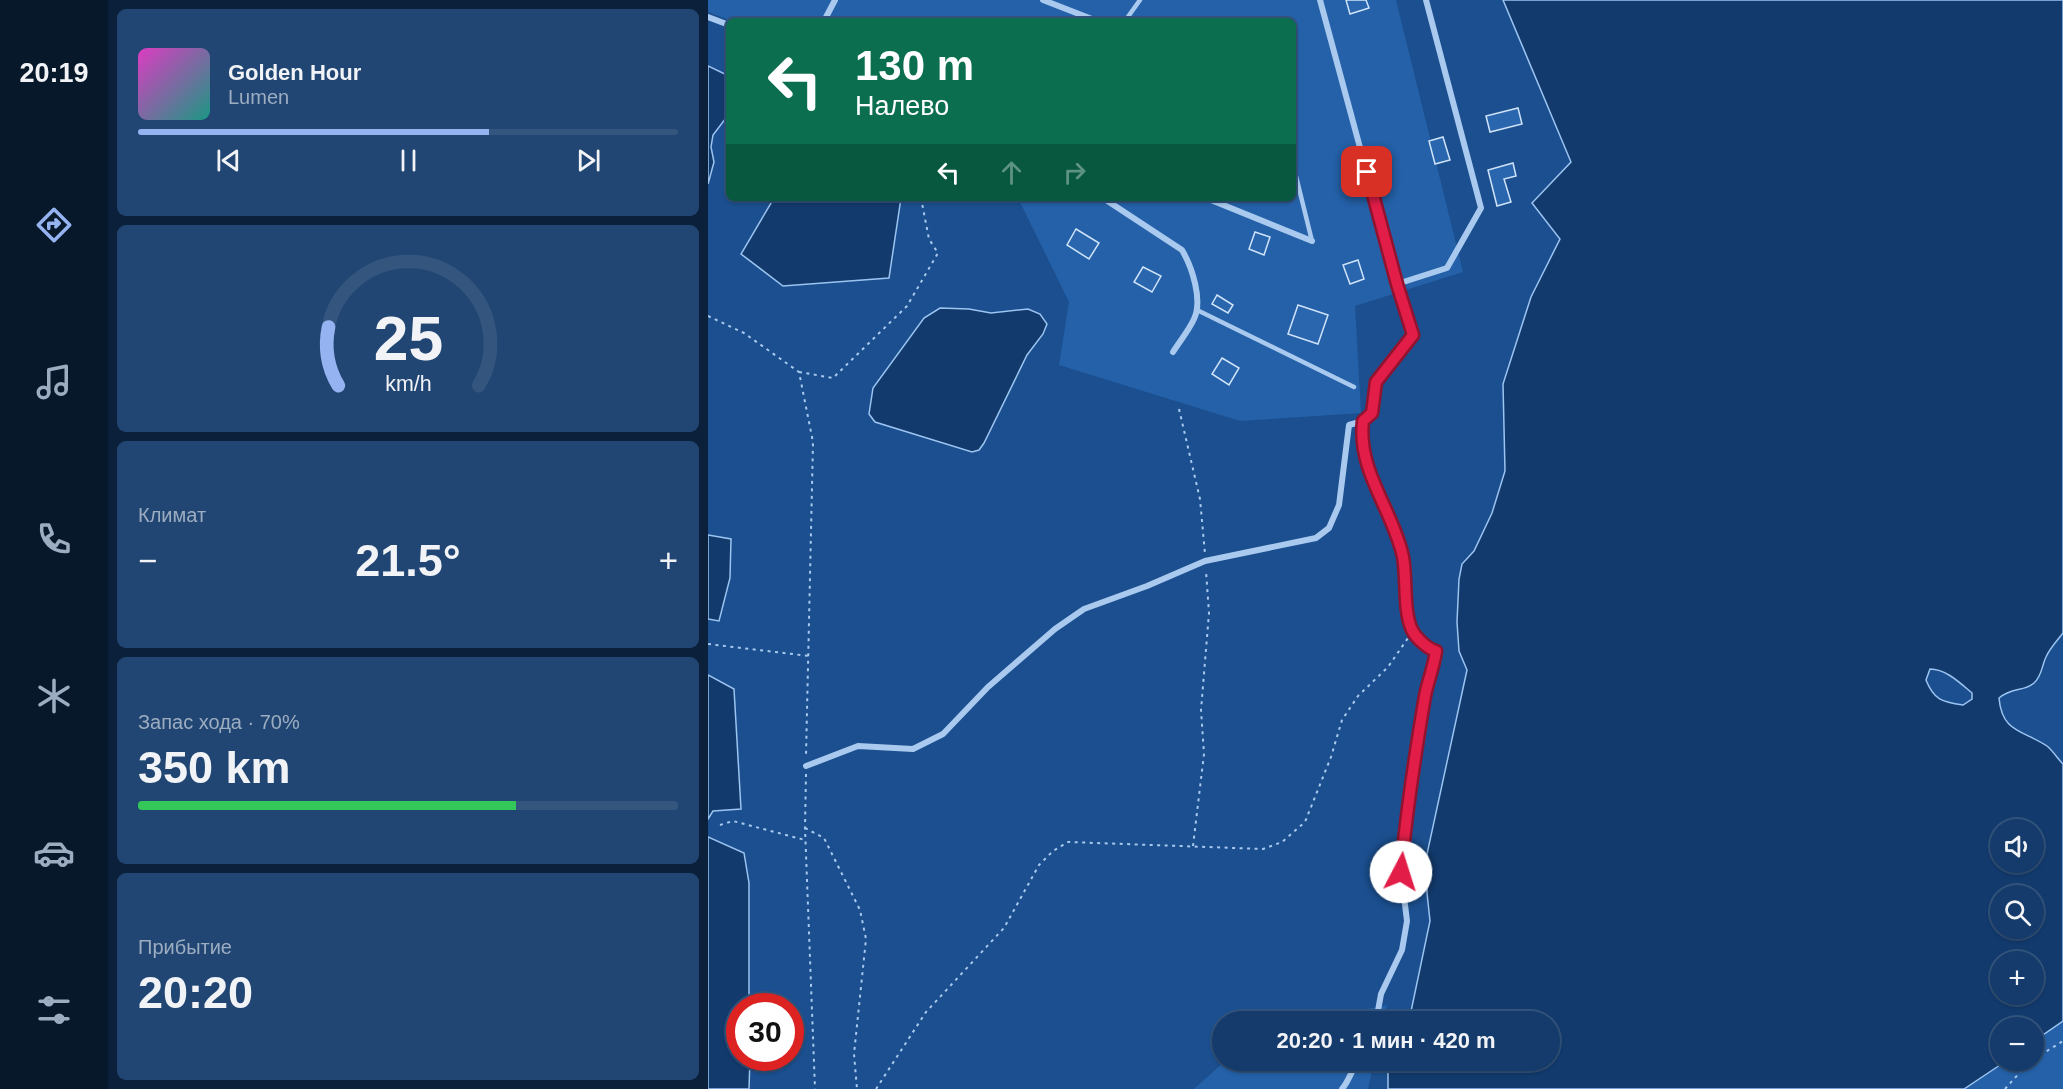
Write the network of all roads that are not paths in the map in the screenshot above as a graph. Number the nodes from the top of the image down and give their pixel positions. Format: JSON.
{"nodes":[{"id":1,"x":835,"y":0,"type":"edge"},
{"id":2,"x":1042,"y":0,"type":"edge"},
{"id":3,"x":1140,"y":0,"type":"edge"},
{"id":4,"x":1320,"y":0,"type":"edge"},
{"id":5,"x":1425,"y":0,"type":"edge"},
{"id":6,"x":708,"y":17,"type":"edge"},
{"id":7,"x":826,"y":18,"type":"edge"},
{"id":8,"x":1089,"y":18,"type":"edge"},
{"id":9,"x":1127,"y":18,"type":"edge"},
{"id":10,"x":726,"y":24,"type":"edge"},
{"id":11,"x":1296,"y":176,"type":"edge"},
{"id":12,"x":1108,"y":201,"type":"edge"},
{"id":13,"x":1213,"y":201,"type":"edge"},
{"id":14,"x":1312,"y":241,"type":"joint"},
{"id":15,"x":1397,"y":284,"type":"junction"},
{"id":16,"x":1197,"y":310,"type":"junction"},
{"id":17,"x":1173,"y":351,"type":"dead end"},
{"id":18,"x":1354,"y":387,"type":"dead end"},
{"id":19,"x":1363,"y":421,"type":"junction"},
{"id":20,"x":806,"y":766,"type":"road end"},
{"id":21,"x":1378,"y":1011,"type":"edge"},
{"id":22,"x":1352,"y":1071,"type":"edge"},
{"id":23,"x":1342,"y":1089,"type":"edge"}],
"edges":[{"from":1,"to":7,"type":"street"},
{"from":2,"to":8,"type":"street"},
{"from":3,"to":9,"type":"lane"},
{"from":4,"to":15,"type":"street"},
{"from":5,"to":15,"type":"street"},
{"from":6,"to":10,"type":"street"},
{"from":11,"to":14,"type":"lane"},
{"from":12,"to":16,"type":"street"},
{"from":13,"to":14,"type":"street"},
{"from":15,"to":19,"type":"street"},
{"from":16,"to":17,"type":"street"},
{"from":16,"to":18,"type":"lane"},
{"from":19,"to":20,"type":"street"},
{"from":19,"to":21,"type":"street"},
{"from":22,"to":23,"type":"street"}]}
